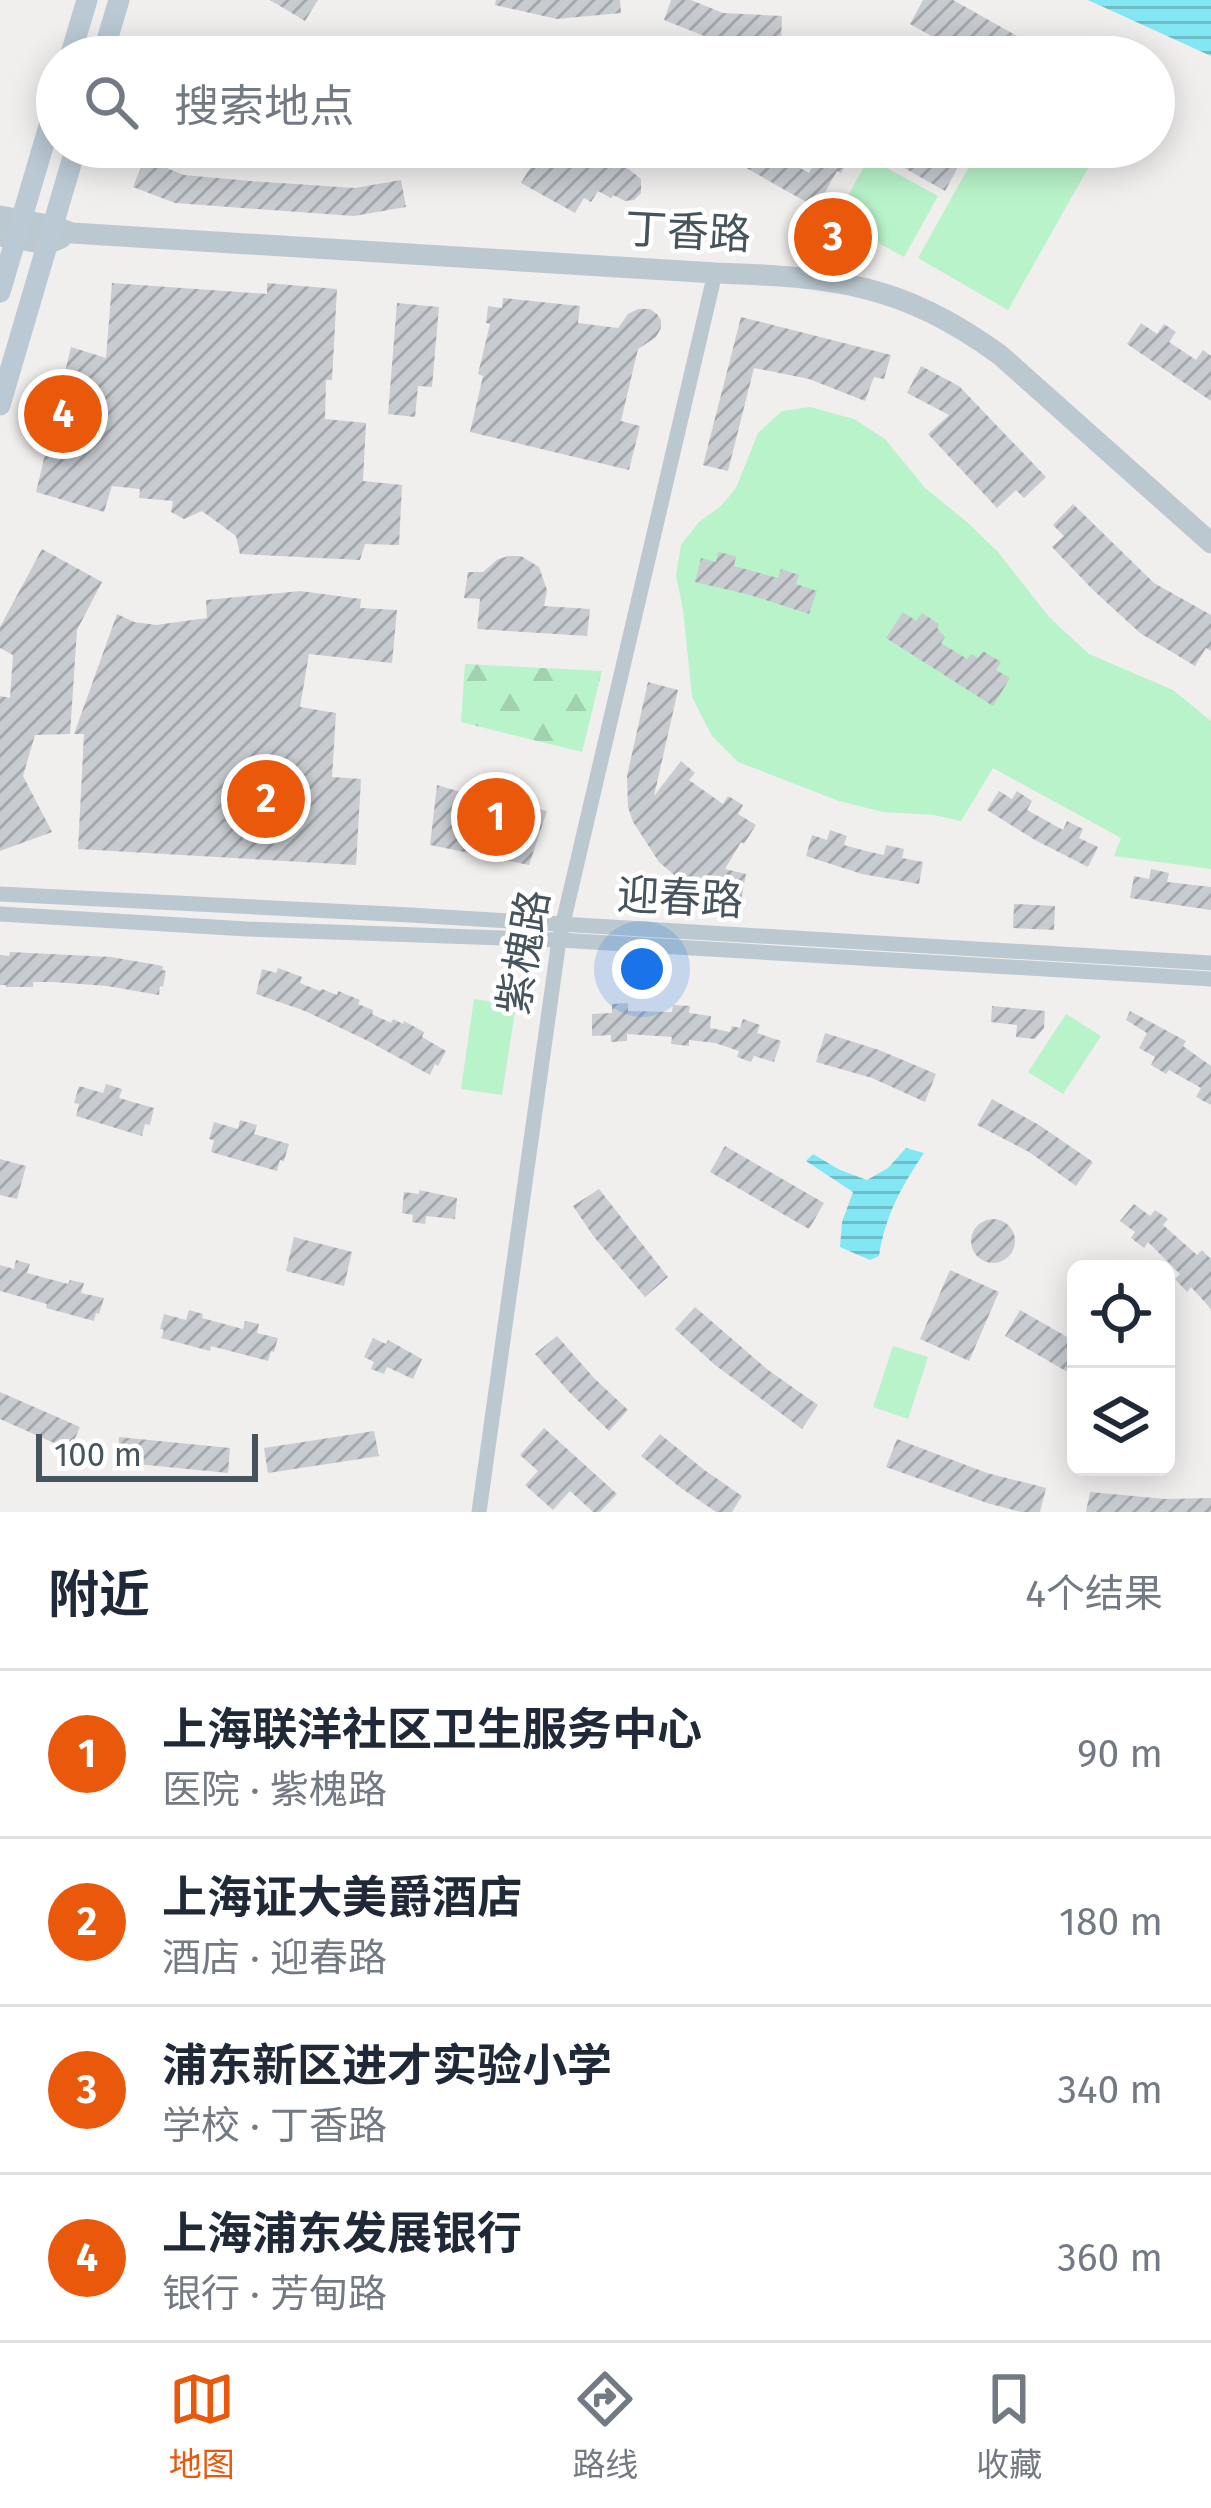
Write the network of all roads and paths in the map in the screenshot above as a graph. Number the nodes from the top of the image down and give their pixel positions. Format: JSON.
{"nodes":[{"id":1,"x":86,"y":0,"type":"edge"},
{"id":2,"x":119,"y":0,"type":"edge"},
{"id":3,"x":76,"y":36,"type":"edge"},
{"id":4,"x":108,"y":36,"type":"edge"},
{"id":5,"x":36,"y":155,"type":"edge"},
{"id":6,"x":72,"y":168,"type":"edge"},
{"id":7,"x":9,"y":228,"type":"edge"},
{"id":8,"x":58,"y":234,"type":"junction"},
{"id":9,"x":715,"y":273,"type":"junction"},
{"id":10,"x":0,"y":292,"type":"edge"},
{"id":11,"x":0,"y":405,"type":"edge"},
{"id":12,"x":1211,"y":543,"type":"edge"},
{"id":13,"x":0,"y":894,"type":"edge"},
{"id":14,"x":0,"y":914,"type":"edge"},
{"id":15,"x":560,"y":933,"type":"junction"},
{"id":16,"x":1211,"y":963,"type":"edge"},
{"id":17,"x":1211,"y":980,"type":"edge"},
{"id":18,"x":479,"y":1512,"type":"edge"}],
"edges":[{"from":1,"to":3,"type":"main road"},
{"from":2,"to":4,"type":"main road"},
{"from":5,"to":7,"type":"main road"},
{"from":6,"to":8,"type":"main road"},
{"from":7,"to":8,"type":"street","name":"丁香路"},
{"from":7,"to":10,"type":"main road"},
{"from":8,"to":9,"type":"street","name":"丁香路"},
{"from":8,"to":11,"type":"main road"},
{"from":9,"to":12,"type":"street","name":"丁香路"},
{"from":9,"to":15,"type":"street","name":"紫槐路"},
{"from":13,"to":15,"type":"street","name":"迎春路"},
{"from":14,"to":15,"type":"street","name":"迎春路"},
{"from":15,"to":16,"type":"street","name":"迎春路"},
{"from":15,"to":17,"type":"street","name":"迎春路"},
{"from":15,"to":18,"type":"street","name":"紫槐路"}]}
